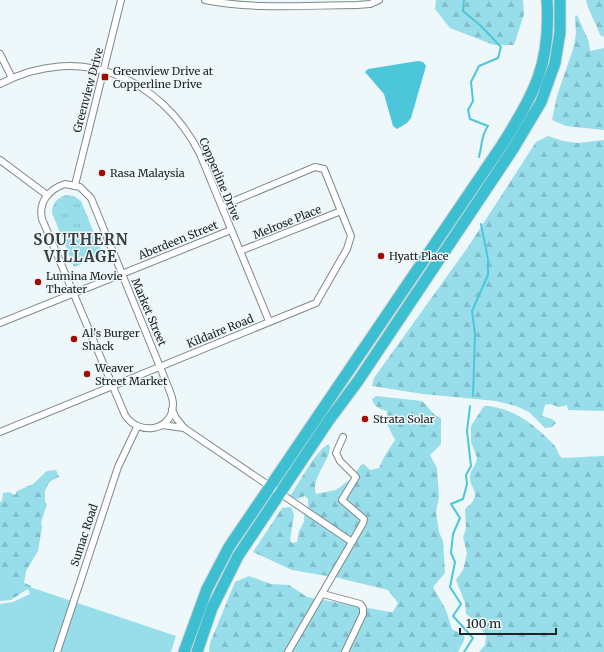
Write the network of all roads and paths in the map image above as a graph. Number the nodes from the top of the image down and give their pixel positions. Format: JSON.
{"nodes":[{"id":1,"x":121,"y":0,"type":"edge"},
{"id":2,"x":206,"y":0,"type":"edge"},
{"id":3,"x":379,"y":0,"type":"edge"},
{"id":4,"x":547,"y":0,"type":"edge"},
{"id":5,"x":560,"y":0,"type":"edge"},
{"id":6,"x":259,"y":3,"type":"edge"},
{"id":7,"x":0,"y":54,"type":"edge"},
{"id":8,"x":104,"y":71,"type":"junction"},
{"id":9,"x":12,"y":78,"type":"junction"},
{"id":10,"x":0,"y":84,"type":"edge"},
{"id":11,"x":0,"y":160,"type":"edge"},
{"id":12,"x":75,"y":185,"type":"junction"},
{"id":13,"x":47,"y":195,"type":"junction"},
{"id":14,"x":222,"y":206,"type":"junction"},
{"id":15,"x":341,"y":211,"type":"junction"},
{"id":16,"x":231,"y":230,"type":"junction"},
{"id":17,"x":240,"y":251,"type":"junction"},
{"id":18,"x":122,"y":274,"type":"junction"},
{"id":19,"x":73,"y":293,"type":"junction"},
{"id":20,"x":270,"y":321,"type":"junction"},
{"id":21,"x":0,"y":323,"type":"edge"},
{"id":22,"x":160,"y":366,"type":"junction"},
{"id":23,"x":112,"y":385,"type":"junction"},
{"id":24,"x":172,"y":410,"type":"junction"},
{"id":25,"x":0,"y":424,"type":"edge"},
{"id":26,"x":161,"y":425,"type":"junction"},
{"id":27,"x":137,"y":427,"type":"junction"},
{"id":28,"x":184,"y":428,"type":"junction"},
{"id":29,"x":1,"y":432,"type":"edge"},
{"id":30,"x":343,"y":438,"type":"dead end"},
{"id":31,"x":270,"y":486,"type":"junction"},
{"id":32,"x":281,"y":493,"type":"junction"},
{"id":33,"x":352,"y":542,"type":"junction"},
{"id":34,"x":322,"y":594,"type":"junction"},
{"id":35,"x":57,"y":652,"type":"edge"},
{"id":36,"x":184,"y":652,"type":"edge"},
{"id":37,"x":197,"y":652,"type":"edge"},
{"id":38,"x":288,"y":652,"type":"edge"},
{"id":39,"x":345,"y":652,"type":"edge"}],
"edges":[{"from":1,"to":8,"type":"street","name":"Greenview Drive"},
{"from":2,"to":6,"type":"street"},
{"from":3,"to":6,"type":"street"},
{"from":4,"to":31,"type":"highway"},
{"from":5,"to":32,"type":"highway"},
{"from":7,"to":9,"type":"street"},
{"from":8,"to":9,"type":"street","name":"Copperline Drive"},
{"from":8,"to":12,"type":"street","name":"Greenview Drive"},
{"from":8,"to":14,"type":"street","name":"Copperline Drive"},
{"from":9,"to":10,"type":"street","name":"Copperline Drive"},
{"from":11,"to":13,"type":"street"},
{"from":12,"to":13,"type":"street"},
{"from":12,"to":18,"type":"street","name":"Market Street"},
{"from":13,"to":19,"type":"street"},
{"from":14,"to":15,"type":"street","name":"Kildaire Road"},
{"from":14,"to":16,"type":"street","name":"Copperline Drive"},
{"from":15,"to":17,"type":"street","name":"Melrose Place"},
{"from":15,"to":20,"type":"street","name":"Kildaire Road"},
{"from":16,"to":17,"type":"street","name":"Copperline Drive"},
{"from":16,"to":18,"type":"street","name":"Aberdeen Street"},
{"from":17,"to":20,"type":"street","name":"Copperline Drive"},
{"from":18,"to":19,"type":"street","name":"Aberdeen Street"},
{"from":18,"to":22,"type":"street","name":"Market Street"},
{"from":19,"to":21,"type":"street","name":"Aberdeen Street"},
{"from":19,"to":23,"type":"street"},
{"from":20,"to":22,"type":"street","name":"Kildaire Road"},
{"from":22,"to":23,"type":"street","name":"Kildaire Road"},
{"from":22,"to":24,"type":"street","name":"Market Street"},
{"from":23,"to":27,"type":"street"},
{"from":23,"to":29,"type":"street","name":"Kildaire Road"},
{"from":24,"to":26,"type":"street"},
{"from":24,"to":28,"type":"street","name":"Market Street"},
{"from":25,"to":29,"type":"street"},
{"from":26,"to":27,"type":"street","name":"Market Street"},
{"from":26,"to":28,"type":"street","name":"Market Street"},
{"from":27,"to":35,"type":"street","name":"Sumac Road"},
{"from":28,"to":31,"type":"street","name":"Market Street"},
{"from":30,"to":33,"type":"street"},
{"from":31,"to":32,"type":"street","name":"Market Street"},
{"from":31,"to":36,"type":"highway"},
{"from":32,"to":33,"type":"street","name":"Market Street"},
{"from":32,"to":37,"type":"highway"},
{"from":33,"to":34,"type":"street"},
{"from":34,"to":38,"type":"street"},
{"from":34,"to":39,"type":"street"}]}
